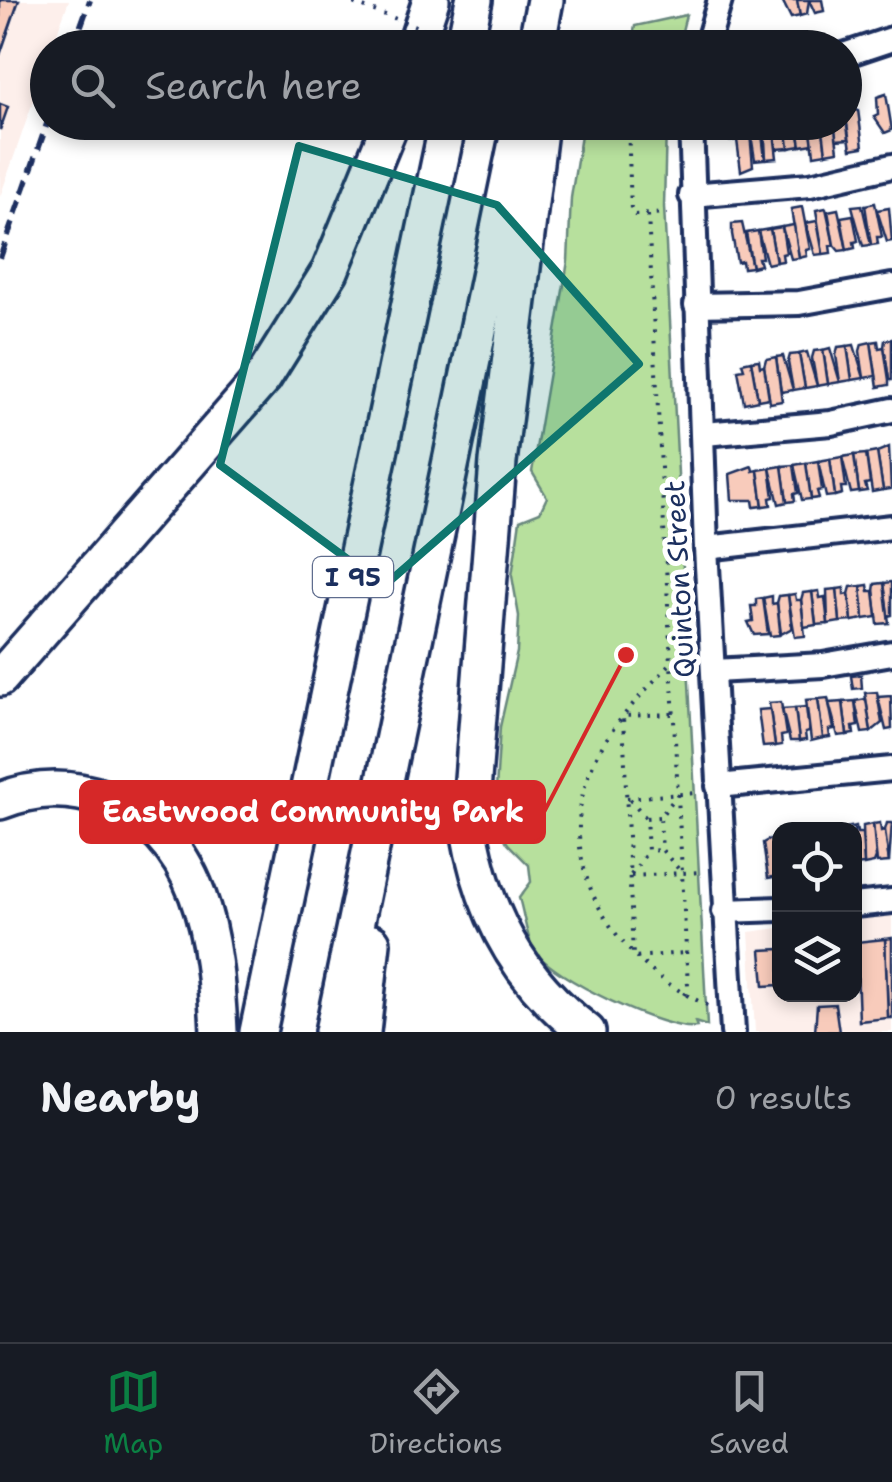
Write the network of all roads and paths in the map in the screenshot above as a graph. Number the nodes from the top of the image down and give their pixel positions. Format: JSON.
{"nodes":[{"id":1,"x":344,"y":0,"type":"edge"},
{"id":2,"x":431,"y":0,"type":"edge"},
{"id":3,"x":474,"y":0,"type":"edge"},
{"id":4,"x":546,"y":0,"type":"edge"},
{"id":5,"x":556,"y":0,"type":"edge"},
{"id":6,"x":720,"y":0,"type":"edge"},
{"id":7,"x":422,"y":30,"type":"edge"},
{"id":8,"x":426,"y":30,"type":"edge"},
{"id":9,"x":468,"y":30,"type":"edge"},
{"id":10,"x":540,"y":30,"type":"edge"},
{"id":11,"x":552,"y":30,"type":"edge"},
{"id":12,"x":711,"y":30,"type":"edge"},
{"id":13,"x":892,"y":38,"type":"edge"},
{"id":14,"x":862,"y":49,"type":"edge"},
{"id":15,"x":383,"y":140,"type":"edge"},
{"id":16,"x":444,"y":140,"type":"edge"},
{"id":17,"x":516,"y":140,"type":"edge"},
{"id":18,"x":538,"y":140,"type":"edge"},
{"id":19,"x":628,"y":140,"type":"edge"},
{"id":20,"x":691,"y":140,"type":"edge"},
{"id":21,"x":892,"y":166,"type":"edge"},
{"id":22,"x":691,"y":196,"type":"junction"},
{"id":23,"x":667,"y":213,"type":"dead end"},
{"id":24,"x":648,"y":215,"type":"junction"},
{"id":25,"x":892,"y":286,"type":"edge"},
{"id":26,"x":696,"y":305,"type":"junction"},
{"id":27,"x":892,"y":410,"type":"edge"},
{"id":28,"x":704,"y":434,"type":"junction"},
{"id":29,"x":892,"y":526,"type":"edge"},
{"id":30,"x":706,"y":548,"type":"junction"},
{"id":31,"x":892,"y":652,"type":"edge"},
{"id":32,"x":671,"y":663,"type":"junction"},
{"id":33,"x":706,"y":667,"type":"junction"},
{"id":34,"x":0,"y":678,"type":"edge"},
{"id":35,"x":674,"y":714,"type":"junction"},
{"id":36,"x":622,"y":716,"type":"junction"},
{"id":37,"x":398,"y":724,"type":"junction"},
{"id":38,"x":892,"y":769,"type":"edge"},
{"id":39,"x":708,"y":790,"type":"junction"},
{"id":40,"x":678,"y":794,"type":"junction"},
{"id":41,"x":627,"y":798,"type":"junction"},
{"id":42,"x":0,"y":800,"type":"edge"},
{"id":43,"x":660,"y":817,"type":"junction"},
{"id":44,"x":646,"y":818,"type":"junction"},
{"id":45,"x":662,"y":850,"type":"junction"},
{"id":46,"x":648,"y":851,"type":"junction"},
{"id":47,"x":701,"y":872,"type":"dead end"},
{"id":48,"x":682,"y":873,"type":"junction"},
{"id":49,"x":631,"y":876,"type":"junction"},
{"id":50,"x":892,"y":901,"type":"edge"},
{"id":51,"x":862,"y":904,"type":"edge"},
{"id":52,"x":772,"y":909,"type":"edge"},
{"id":53,"x":724,"y":911,"type":"junction"},
{"id":54,"x":686,"y":953,"type":"junction"},
{"id":55,"x":632,"y":958,"type":"junction"},
{"id":56,"x":684,"y":994,"type":"junction"},
{"id":57,"x":714,"y":1008,"type":"dead end"},
{"id":58,"x":219,"y":1032,"type":"edge"},
{"id":59,"x":258,"y":1032,"type":"edge"},
{"id":60,"x":333,"y":1032,"type":"edge"},
{"id":61,"x":362,"y":1032,"type":"edge"},
{"id":62,"x":588,"y":1032,"type":"edge"},
{"id":63,"x":733,"y":1032,"type":"edge"}],
"edges":[{"from":1,"to":8,"type":"path","bridge":true},
{"from":2,"to":7,"type":"highway"},
{"from":3,"to":9,"type":"highway"},
{"from":4,"to":10,"type":"highway"},
{"from":5,"to":11,"type":"highway"},
{"from":6,"to":12,"type":"street"},
{"from":13,"to":14,"type":"street"},
{"from":15,"to":34,"type":"highway"},
{"from":16,"to":59,"type":"highway","number":"I 95"},
{"from":17,"to":37,"type":"highway","number":"I 95"},
{"from":18,"to":62,"type":"highway"},
{"from":19,"to":24,"type":"path"},
{"from":20,"to":22,"type":"street","name":"Quinton Street"},
{"from":21,"to":22,"type":"street"},
{"from":22,"to":26,"type":"street","name":"Quinton Street"},
{"from":23,"to":24,"type":"path"},
{"from":24,"to":32,"type":"path"},
{"from":25,"to":26,"type":"street"},
{"from":26,"to":28,"type":"street","name":"Quinton Street"},
{"from":27,"to":28,"type":"street"},
{"from":28,"to":30,"type":"street","name":"Quinton Street"},
{"from":29,"to":30,"type":"street"},
{"from":30,"to":33,"type":"street","name":"Quinton Street"},
{"from":31,"to":33,"type":"street"},
{"from":32,"to":33,"type":"path"},
{"from":32,"to":35,"type":"path"},
{"from":32,"to":36,"type":"path"},
{"from":33,"to":39,"type":"street","name":"Quinton Street"},
{"from":35,"to":36,"type":"path"},
{"from":35,"to":40,"type":"path"},
{"from":36,"to":41,"type":"path"},
{"from":36,"to":55,"type":"path"},
{"from":37,"to":60,"type":"highway","number":"I 95"},
{"from":37,"to":61,"type":"highway"},
{"from":38,"to":39,"type":"street"},
{"from":39,"to":40,"type":"path"},
{"from":39,"to":53,"type":"street","name":"Quinton Street"},
{"from":40,"to":41,"type":"path"},
{"from":40,"to":43,"type":"path"},
{"from":40,"to":48,"type":"path"},
{"from":41,"to":44,"type":"path"},
{"from":41,"to":49,"type":"path"},
{"from":42,"to":58,"type":"highway"},
{"from":43,"to":44,"type":"path"},
{"from":43,"to":45,"type":"path"},
{"from":44,"to":46,"type":"path"},
{"from":45,"to":46,"type":"path"},
{"from":45,"to":48,"type":"path"},
{"from":46,"to":49,"type":"path"},
{"from":47,"to":48,"type":"path"},
{"from":48,"to":49,"type":"path"},
{"from":48,"to":54,"type":"path"},
{"from":49,"to":55,"type":"path"},
{"from":50,"to":51,"type":"street"},
{"from":52,"to":53,"type":"street"},
{"from":53,"to":63,"type":"street","name":"Quinton Street"},
{"from":54,"to":55,"type":"path"},
{"from":54,"to":56,"type":"path"},
{"from":55,"to":56,"type":"path"},
{"from":56,"to":57,"type":"path"}]}
